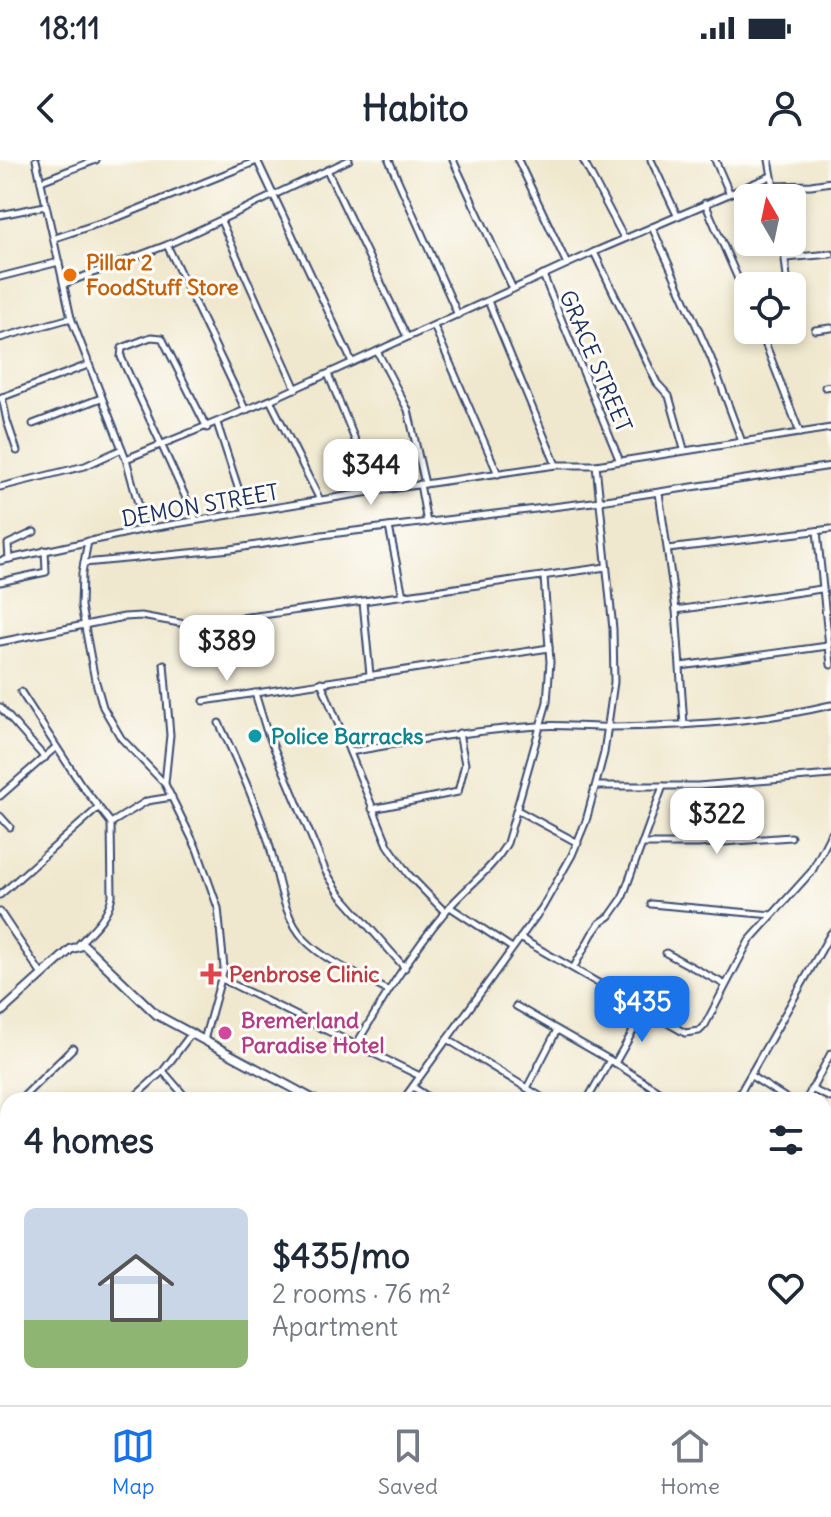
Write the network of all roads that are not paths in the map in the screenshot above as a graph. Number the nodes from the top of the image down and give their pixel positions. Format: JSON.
{"nodes":[{"id":1,"x":36,"y":160,"type":"edge"},
{"id":2,"x":96,"y":160,"type":"edge"},
{"id":3,"x":257,"y":160,"type":"edge"},
{"id":4,"x":349,"y":160,"type":"edge"},
{"id":5,"x":389,"y":160,"type":"edge"},
{"id":6,"x":453,"y":160,"type":"edge"},
{"id":7,"x":518,"y":160,"type":"edge"},
{"id":8,"x":583,"y":160,"type":"edge"},
{"id":9,"x":651,"y":160,"type":"edge"},
{"id":10,"x":715,"y":160,"type":"edge"},
{"id":11,"x":769,"y":160,"type":"edge"},
{"id":12,"x":327,"y":170,"type":"junction"},
{"id":13,"x":771,"y":176,"type":"junction"},
{"id":14,"x":41,"y":181,"type":"junction"},
{"id":15,"x":831,"y":182,"type":"edge"},
{"id":16,"x":773,"y":184,"type":"edge"},
{"id":17,"x":806,"y":185,"type":"edge"},
{"id":18,"x":729,"y":192,"type":"junction"},
{"id":19,"x":275,"y":195,"type":"junction"},
{"id":20,"x":705,"y":203,"type":"junction"},
{"id":21,"x":45,"y":206,"type":"junction"},
{"id":22,"x":0,"y":215,"type":"edge"},
{"id":23,"x":677,"y":215,"type":"junction"},
{"id":24,"x":221,"y":221,"type":"junction"},
{"id":25,"x":652,"y":227,"type":"junction"},
{"id":26,"x":55,"y":238,"type":"junction"},
{"id":27,"x":624,"y":238,"type":"junction"},
{"id":28,"x":167,"y":245,"type":"junction"},
{"id":29,"x":594,"y":252,"type":"junction"},
{"id":30,"x":831,"y":254,"type":"edge"},
{"id":31,"x":786,"y":258,"type":"joint"},
{"id":32,"x":59,"y":262,"type":"junction"},
{"id":33,"x":567,"y":264,"type":"junction"},
{"id":34,"x":735,"y":272,"type":"edge"},
{"id":35,"x":787,"y":272,"type":"edge"},
{"id":36,"x":543,"y":275,"type":"junction"},
{"id":37,"x":0,"y":277,"type":"edge"},
{"id":38,"x":64,"y":284,"type":"junction"},
{"id":39,"x":513,"y":289,"type":"junction"},
{"id":40,"x":488,"y":301,"type":"junction"},
{"id":41,"x":458,"y":315,"type":"junction"},
{"id":42,"x":71,"y":318,"type":"junction"},
{"id":43,"x":434,"y":326,"type":"junction"},
{"id":44,"x":831,"y":328,"type":"edge"},
{"id":45,"x":815,"y":330,"type":"dead end"},
{"id":46,"x":407,"y":337,"type":"junction"},
{"id":47,"x":0,"y":338,"type":"edge"},
{"id":48,"x":765,"y":344,"type":"edge"},
{"id":49,"x":377,"y":351,"type":"junction"},
{"id":50,"x":352,"y":362,"type":"junction"},
{"id":51,"x":88,"y":365,"type":"junction"},
{"id":52,"x":328,"y":374,"type":"junction"},
{"id":53,"x":296,"y":389,"type":"junction"},
{"id":54,"x":1,"y":397,"type":"edge"},
{"id":55,"x":101,"y":398,"type":"junction"},
{"id":56,"x":270,"y":400,"type":"junction"},
{"id":57,"x":246,"y":411,"type":"junction"},
{"id":58,"x":217,"y":423,"type":"junction"},
{"id":59,"x":33,"y":424,"type":"dead end"},
{"id":60,"x":207,"y":428,"type":"junction"},
{"id":61,"x":831,"y":428,"type":"edge"},
{"id":62,"x":800,"y":433,"type":"junction"},
{"id":63,"x":742,"y":442,"type":"junction"},
{"id":64,"x":161,"y":446,"type":"junction"},
{"id":65,"x":122,"y":449,"type":"junction"},
{"id":66,"x":684,"y":449,"type":"junction"},
{"id":67,"x":17,"y":451,"type":"dead end"},
{"id":68,"x":126,"y":459,"type":"junction"},
{"id":69,"x":619,"y":459,"type":"junction"},
{"id":70,"x":556,"y":465,"type":"junction"},
{"id":71,"x":596,"y":465,"type":"junction"},
{"id":72,"x":831,"y":466,"type":"edge"},
{"id":73,"x":498,"y":474,"type":"junction"},
{"id":74,"x":423,"y":484,"type":"junction"},
{"id":75,"x":0,"y":487,"type":"edge"},
{"id":76,"x":376,"y":491,"type":"junction"},
{"id":77,"x":659,"y":493,"type":"junction"},
{"id":78,"x":320,"y":500,"type":"junction"},
{"id":79,"x":600,"y":501,"type":"junction"},
{"id":80,"x":246,"y":512,"type":"junction"},
{"id":81,"x":196,"y":520,"type":"junction"},
{"id":82,"x":427,"y":523,"type":"junction"},
{"id":83,"x":389,"y":527,"type":"junction"},
{"id":84,"x":145,"y":529,"type":"junction"},
{"id":85,"x":831,"y":529,"type":"edge"},
{"id":86,"x":817,"y":531,"type":"junction"},
{"id":87,"x":34,"y":532,"type":"dead end"},
{"id":88,"x":88,"y":541,"type":"junction"},
{"id":89,"x":668,"y":549,"type":"junction"},
{"id":90,"x":45,"y":550,"type":"junction"},
{"id":91,"x":9,"y":559,"type":"junction"},
{"id":92,"x":0,"y":561,"type":"edge"},
{"id":93,"x":84,"y":563,"type":"junction"},
{"id":94,"x":606,"y":567,"type":"junction"},
{"id":95,"x":544,"y":577,"type":"junction"},
{"id":96,"x":0,"y":582,"type":"edge"},
{"id":97,"x":821,"y":589,"type":"junction"},
{"id":98,"x":403,"y":596,"type":"junction"},
{"id":99,"x":363,"y":602,"type":"junction"},
{"id":100,"x":676,"y":610,"type":"junction"},
{"id":101,"x":85,"y":625,"type":"junction"},
{"id":102,"x":0,"y":642,"type":"edge"},
{"id":103,"x":828,"y":646,"type":"junction"},
{"id":104,"x":549,"y":648,"type":"junction"},
{"id":105,"x":164,"y":664,"type":"dead end"},
{"id":106,"x":831,"y":665,"type":"edge"},
{"id":107,"x":681,"y":666,"type":"junction"},
{"id":108,"x":370,"y":675,"type":"junction"},
{"id":109,"x":321,"y":682,"type":"junction"},
{"id":110,"x":21,"y":692,"type":"dead end"},
{"id":111,"x":255,"y":693,"type":"junction"},
{"id":112,"x":204,"y":701,"type":"dead end"},
{"id":113,"x":831,"y":705,"type":"edge"},
{"id":114,"x":0,"y":707,"type":"edge"},
{"id":115,"x":219,"y":723,"type":"dead end"},
{"id":116,"x":542,"y":725,"type":"junction"},
{"id":117,"x":684,"y":725,"type":"junction"},
{"id":118,"x":608,"y":727,"type":"junction"},
{"id":119,"x":459,"y":733,"type":"junction"},
{"id":120,"x":56,"y":747,"type":"junction"},
{"id":121,"x":350,"y":752,"type":"junction"},
{"id":122,"x":45,"y":758,"type":"junction"},
{"id":123,"x":831,"y":775,"type":"edge"},
{"id":124,"x":165,"y":784,"type":"junction"},
{"id":125,"x":597,"y":786,"type":"junction"},
{"id":126,"x":663,"y":786,"type":"junction"},
{"id":127,"x":1,"y":794,"type":"edge"},
{"id":128,"x":172,"y":797,"type":"junction"},
{"id":129,"x":98,"y":808,"type":"junction"},
{"id":130,"x":372,"y":809,"type":"junction"},
{"id":131,"x":517,"y":810,"type":"junction"},
{"id":132,"x":0,"y":816,"type":"edge"},
{"id":133,"x":111,"y":823,"type":"junction"},
{"id":134,"x":10,"y":827,"type":"dead end"},
{"id":135,"x":831,"y":834,"type":"edge"},
{"id":136,"x":791,"y":837,"type":"dead end"},
{"id":137,"x":578,"y":843,"type":"junction"},
{"id":138,"x":643,"y":844,"type":"junction"},
{"id":139,"x":0,"y":895,"type":"edge"},
{"id":140,"x":651,"y":904,"type":"dead end"},
{"id":141,"x":448,"y":909,"type":"junction"},
{"id":142,"x":0,"y":912,"type":"edge"},
{"id":143,"x":772,"y":915,"type":"junction"},
{"id":144,"x":831,"y":933,"type":"edge"},
{"id":145,"x":520,"y":938,"type":"junction"},
{"id":146,"x":78,"y":945,"type":"junction"},
{"id":147,"x":512,"y":948,"type":"junction"},
{"id":148,"x":666,"y":953,"type":"dead end"},
{"id":149,"x":574,"y":967,"type":"junction"},
{"id":150,"x":405,"y":968,"type":"junction"},
{"id":151,"x":42,"y":975,"type":"junction"},
{"id":152,"x":222,"y":979,"type":"junction"},
{"id":153,"x":724,"y":984,"type":"junction"},
{"id":154,"x":388,"y":991,"type":"junction"},
{"id":155,"x":516,"y":1006,"type":"dead end"},
{"id":156,"x":645,"y":1010,"type":"junction"},
{"id":157,"x":0,"y":1013,"type":"edge"},
{"id":158,"x":557,"y":1030,"type":"junction"},
{"id":159,"x":191,"y":1034,"type":"junction"},
{"id":160,"x":447,"y":1039,"type":"junction"},
{"id":161,"x":203,"y":1041,"type":"junction"},
{"id":162,"x":356,"y":1045,"type":"junction"},
{"id":163,"x":73,"y":1048,"type":"dead end"},
{"id":164,"x":831,"y":1053,"type":"edge"},
{"id":165,"x":612,"y":1061,"type":"junction"},
{"id":166,"x":163,"y":1071,"type":"junction"},
{"id":167,"x":420,"y":1076,"type":"junction"},
{"id":168,"x":751,"y":1076,"type":"junction"},
{"id":169,"x":413,"y":1087,"type":"junction"},
{"id":170,"x":527,"y":1088,"type":"junction"},
{"id":171,"x":811,"y":1089,"type":"junction"},
{"id":172,"x":28,"y":1092,"type":"edge"},
{"id":173,"x":140,"y":1092,"type":"edge"},
{"id":174,"x":181,"y":1092,"type":"edge"},
{"id":175,"x":300,"y":1092,"type":"edge"},
{"id":176,"x":409,"y":1092,"type":"edge"},
{"id":177,"x":421,"y":1092,"type":"edge"},
{"id":178,"x":533,"y":1092,"type":"edge"},
{"id":179,"x":592,"y":1092,"type":"edge"},
{"id":180,"x":660,"y":1092,"type":"edge"},
{"id":181,"x":741,"y":1092,"type":"edge"},
{"id":182,"x":776,"y":1092,"type":"edge"},
{"id":183,"x":810,"y":1092,"type":"edge"},
{"id":184,"x":818,"y":1092,"type":"edge"}],
"edges":[{"from":1,"to":14,"type":"street"},
{"from":2,"to":14,"type":"street"},
{"from":3,"to":19,"type":"street"},
{"from":3,"to":26,"type":"street"},
{"from":4,"to":12,"type":"street"},
{"from":5,"to":41,"type":"street"},
{"from":6,"to":39,"type":"street"},
{"from":7,"to":33,"type":"street"},
{"from":8,"to":27,"type":"street"},
{"from":9,"to":23,"type":"street"},
{"from":10,"to":18,"type":"street"},
{"from":11,"to":13,"type":"street"},
{"from":12,"to":19,"type":"street"},
{"from":12,"to":46,"type":"street"},
{"from":13,"to":16,"type":"street"},
{"from":13,"to":18,"type":"street"},
{"from":14,"to":21,"type":"street"},
{"from":15,"to":17,"type":"street"},
{"from":18,"to":20,"type":"street"},
{"from":19,"to":24,"type":"street"},
{"from":19,"to":50,"type":"street"},
{"from":20,"to":23,"type":"street"},
{"from":20,"to":34,"type":"street"},
{"from":21,"to":22,"type":"street"},
{"from":21,"to":26,"type":"street"},
{"from":23,"to":25,"type":"street"},
{"from":24,"to":28,"type":"street"},
{"from":24,"to":53,"type":"street"},
{"from":25,"to":27,"type":"street"},
{"from":25,"to":63,"type":"street"},
{"from":26,"to":32,"type":"street"},
{"from":27,"to":29,"type":"street"},
{"from":28,"to":38,"type":"street"},
{"from":28,"to":57,"type":"street"},
{"from":29,"to":33,"type":"street"},
{"from":29,"to":66,"type":"street"},
{"from":30,"to":31,"type":"street"},
{"from":31,"to":35,"type":"street"},
{"from":32,"to":37,"type":"street"},
{"from":32,"to":38,"type":"street"},
{"from":33,"to":36,"type":"street"},
{"from":36,"to":39,"type":"street"},
{"from":36,"to":69,"type":"street","name":"GRACE STREET"},
{"from":38,"to":42,"type":"street"},
{"from":39,"to":40,"type":"street"},
{"from":40,"to":41,"type":"street"},
{"from":40,"to":70,"type":"street"},
{"from":41,"to":43,"type":"street"},
{"from":42,"to":47,"type":"street"},
{"from":42,"to":51,"type":"street"},
{"from":43,"to":46,"type":"street"},
{"from":43,"to":73,"type":"street"},
{"from":44,"to":45,"type":"street"},
{"from":46,"to":49,"type":"street"},
{"from":48,"to":62,"type":"street"},
{"from":49,"to":50,"type":"street"},
{"from":49,"to":74,"type":"street"},
{"from":50,"to":52,"type":"street"},
{"from":51,"to":54,"type":"street"},
{"from":51,"to":55,"type":"street"},
{"from":52,"to":53,"type":"street"},
{"from":52,"to":76,"type":"street"},
{"from":53,"to":56,"type":"street"},
{"from":54,"to":67,"type":"street"},
{"from":55,"to":59,"type":"street"},
{"from":55,"to":65,"type":"street"},
{"from":56,"to":57,"type":"street"},
{"from":56,"to":78,"type":"street"},
{"from":57,"to":58,"type":"street"},
{"from":58,"to":60,"type":"street"},
{"from":58,"to":80,"type":"street"},
{"from":60,"to":64,"type":"street"},
{"from":60,"to":64,"type":"street"},
{"from":61,"to":62,"type":"street","name":"DEMON STREET"},
{"from":62,"to":63,"type":"street","name":"DEMON STREET"},
{"from":63,"to":66,"type":"street","name":"DEMON STREET"},
{"from":64,"to":68,"type":"street"},
{"from":64,"to":81,"type":"street"},
{"from":65,"to":68,"type":"street"},
{"from":65,"to":75,"type":"street"},
{"from":66,"to":69,"type":"street","name":"DEMON STREET"},
{"from":68,"to":84,"type":"street"},
{"from":69,"to":71,"type":"street","name":"DEMON STREET"},
{"from":70,"to":71,"type":"street","name":"DEMON STREET"},
{"from":70,"to":73,"type":"street","name":"DEMON STREET"},
{"from":71,"to":79,"type":"street"},
{"from":72,"to":77,"type":"street"},
{"from":73,"to":74,"type":"street","name":"DEMON STREET"},
{"from":74,"to":76,"type":"street","name":"DEMON STREET"},
{"from":74,"to":82,"type":"street"},
{"from":76,"to":78,"type":"street","name":"DEMON STREET"},
{"from":77,"to":79,"type":"street"},
{"from":77,"to":89,"type":"street"},
{"from":78,"to":80,"type":"street","name":"DEMON STREET"},
{"from":79,"to":82,"type":"street"},
{"from":79,"to":94,"type":"street"},
{"from":80,"to":81,"type":"street","name":"DEMON STREET"},
{"from":81,"to":84,"type":"street","name":"DEMON STREET"},
{"from":82,"to":83,"type":"street"},
{"from":83,"to":93,"type":"street"},
{"from":83,"to":98,"type":"street"},
{"from":84,"to":88,"type":"street","name":"DEMON STREET"},
{"from":85,"to":86,"type":"street"},
{"from":86,"to":89,"type":"street"},
{"from":86,"to":97,"type":"street"},
{"from":87,"to":91,"type":"street"},
{"from":88,"to":90,"type":"street","name":"DEMON STREET"},
{"from":88,"to":93,"type":"street"},
{"from":89,"to":100,"type":"street"},
{"from":90,"to":91,"type":"street","name":"DEMON STREET"},
{"from":90,"to":96,"type":"street"},
{"from":91,"to":92,"type":"street","name":"DEMON STREET"},
{"from":93,"to":101,"type":"street"},
{"from":94,"to":95,"type":"street"},
{"from":94,"to":118,"type":"street"},
{"from":95,"to":98,"type":"street"},
{"from":95,"to":104,"type":"street"},
{"from":97,"to":100,"type":"street"},
{"from":97,"to":103,"type":"street"},
{"from":98,"to":99,"type":"street"},
{"from":99,"to":101,"type":"street"},
{"from":99,"to":108,"type":"street"},
{"from":100,"to":107,"type":"street"},
{"from":101,"to":102,"type":"street"},
{"from":101,"to":124,"type":"street"},
{"from":103,"to":106,"type":"street"},
{"from":103,"to":107,"type":"street"},
{"from":104,"to":108,"type":"street"},
{"from":104,"to":116,"type":"street"},
{"from":105,"to":124,"type":"street"},
{"from":107,"to":117,"type":"street"},
{"from":108,"to":109,"type":"street"},
{"from":109,"to":111,"type":"street"},
{"from":109,"to":121,"type":"street"},
{"from":110,"to":120,"type":"street"},
{"from":111,"to":112,"type":"street"},
{"from":111,"to":150,"type":"street"},
{"from":113,"to":117,"type":"street"},
{"from":114,"to":122,"type":"street"},
{"from":115,"to":154,"type":"street"},
{"from":116,"to":118,"type":"street"},
{"from":116,"to":119,"type":"street"},
{"from":116,"to":131,"type":"street"},
{"from":117,"to":118,"type":"street"},
{"from":118,"to":125,"type":"street"},
{"from":119,"to":121,"type":"street"},
{"from":119,"to":130,"type":"street"},
{"from":120,"to":122,"type":"street"},
{"from":120,"to":129,"type":"street"},
{"from":121,"to":130,"type":"street"},
{"from":122,"to":127,"type":"street"},
{"from":123,"to":126,"type":"street"},
{"from":124,"to":128,"type":"street"},
{"from":125,"to":126,"type":"street"},
{"from":125,"to":137,"type":"street"},
{"from":126,"to":138,"type":"street"},
{"from":128,"to":133,"type":"street"},
{"from":128,"to":152,"type":"street"},
{"from":129,"to":133,"type":"street"},
{"from":129,"to":139,"type":"street"},
{"from":130,"to":141,"type":"street"},
{"from":131,"to":137,"type":"street"},
{"from":131,"to":141,"type":"street"},
{"from":132,"to":134,"type":"street"},
{"from":133,"to":146,"type":"street"},
{"from":135,"to":143,"type":"street"},
{"from":136,"to":138,"type":"street"},
{"from":137,"to":145,"type":"street"},
{"from":138,"to":149,"type":"street"},
{"from":140,"to":143,"type":"street"},
{"from":141,"to":147,"type":"street"},
{"from":141,"to":150,"type":"street"},
{"from":142,"to":151,"type":"street"},
{"from":143,"to":153,"type":"street"},
{"from":144,"to":168,"type":"street"},
{"from":145,"to":147,"type":"street"},
{"from":145,"to":149,"type":"street"},
{"from":146,"to":151,"type":"street"},
{"from":146,"to":159,"type":"street"},
{"from":147,"to":160,"type":"street"},
{"from":148,"to":153,"type":"street"},
{"from":149,"to":156,"type":"street"},
{"from":150,"to":154,"type":"street"},
{"from":151,"to":157,"type":"street"},
{"from":152,"to":161,"type":"street"},
{"from":152,"to":162,"type":"street"},
{"from":153,"to":156,"type":"street"},
{"from":154,"to":162,"type":"street"},
{"from":155,"to":158,"type":"street"},
{"from":156,"to":165,"type":"street"},
{"from":158,"to":165,"type":"street"},
{"from":158,"to":170,"type":"street"},
{"from":159,"to":161,"type":"street"},
{"from":159,"to":166,"type":"street"},
{"from":160,"to":167,"type":"street"},
{"from":160,"to":170,"type":"street"},
{"from":161,"to":175,"type":"street"},
{"from":162,"to":167,"type":"street"},
{"from":163,"to":172,"type":"street"},
{"from":164,"to":171,"type":"street"},
{"from":165,"to":179,"type":"street"},
{"from":165,"to":180,"type":"street"},
{"from":166,"to":173,"type":"street"},
{"from":166,"to":174,"type":"street"},
{"from":167,"to":169,"type":"street"},
{"from":168,"to":181,"type":"street"},
{"from":168,"to":182,"type":"street"},
{"from":169,"to":176,"type":"street"},
{"from":169,"to":177,"type":"street"},
{"from":170,"to":178,"type":"street"},
{"from":171,"to":183,"type":"street"},
{"from":171,"to":184,"type":"street"}]}
